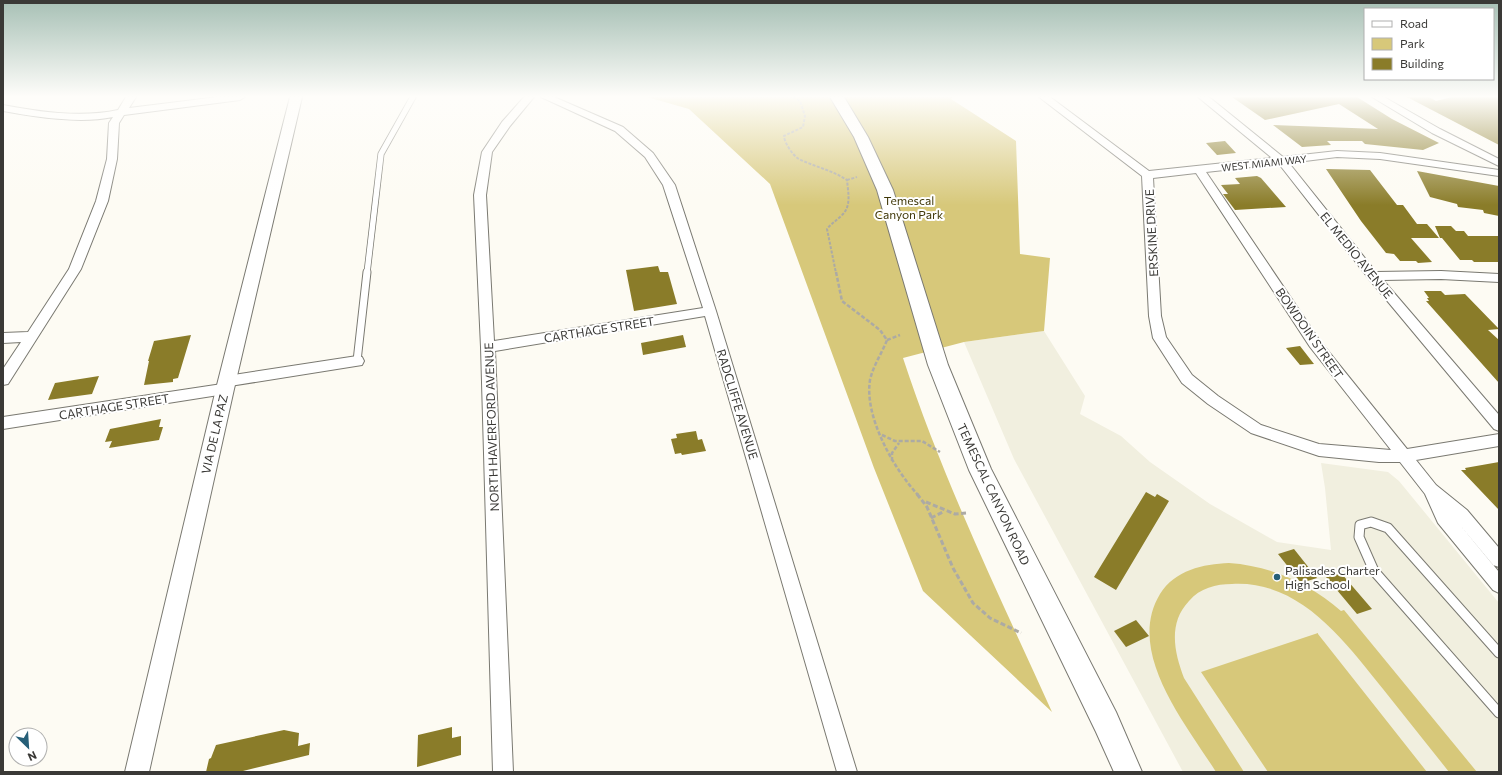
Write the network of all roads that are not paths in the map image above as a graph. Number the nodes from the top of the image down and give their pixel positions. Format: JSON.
{"nodes":[{"id":1,"x":113,"y":133,"type":"edge"},
{"id":2,"x":287,"y":133,"type":"edge"},
{"id":3,"x":392,"y":133,"type":"edge"},
{"id":4,"x":500,"y":133,"type":"edge"},
{"id":5,"x":624,"y":133,"type":"edge"},
{"id":6,"x":859,"y":133,"type":"edge"},
{"id":7,"x":1092,"y":133,"type":"edge"},
{"id":8,"x":1248,"y":133,"type":"edge"},
{"id":9,"x":1440,"y":133,"type":"edge"},
{"id":10,"x":1282,"y":161,"type":"junction"},
{"id":11,"x":1499,"y":162,"type":"edge"},
{"id":12,"x":1200,"y":169,"type":"junction"},
{"id":13,"x":1499,"y":173,"type":"edge"},
{"id":14,"x":1147,"y":175,"type":"junction"},
{"id":15,"x":1373,"y":276,"type":"junction"},
{"id":16,"x":1499,"y":278,"type":"edge"},
{"id":17,"x":710,"y":310,"type":"junction"},
{"id":18,"x":33,"y":336,"type":"junction"},
{"id":19,"x":3,"y":338,"type":"edge"},
{"id":20,"x":488,"y":347,"type":"junction"},
{"id":21,"x":357,"y":361,"type":"joint"},
{"id":22,"x":3,"y":380,"type":"edge"},
{"id":23,"x":226,"y":385,"type":"junction"},
{"id":24,"x":3,"y":423,"type":"edge"},
{"id":25,"x":1499,"y":425,"type":"edge"},
{"id":26,"x":1499,"y":440,"type":"edge"},
{"id":27,"x":1404,"y":456,"type":"junction"},
{"id":28,"x":1431,"y":490,"type":"junction"},
{"id":29,"x":1499,"y":560,"type":"edge"},
{"id":30,"x":1499,"y":584,"type":"edge"},
{"id":31,"x":1499,"y":653,"type":"edge"},
{"id":32,"x":1499,"y":713,"type":"edge"},
{"id":33,"x":137,"y":772,"type":"edge"},
{"id":34,"x":503,"y":772,"type":"edge"},
{"id":35,"x":847,"y":772,"type":"edge"},
{"id":36,"x":1128,"y":772,"type":"edge"}],
"edges":[{"from":1,"to":18,"type":"street"},
{"from":2,"to":23,"type":"street","name":"VIA DE LA PAZ"},
{"from":3,"to":21,"type":"lane"},
{"from":4,"to":20,"type":"street","name":"NORTH HAVERFORD AVENUE"},
{"from":5,"to":17,"type":"street","name":"RADCLIFFE AVENUE"},
{"from":6,"to":36,"type":"main road","name":"TEMESCAL CANYON ROAD"},
{"from":7,"to":14,"type":"street","name":"ERSKINE DRIVE"},
{"from":8,"to":10,"type":"street","name":"EL MEDIO AVENUE"},
{"from":9,"to":11,"type":"street"},
{"from":10,"to":12,"type":"street","name":"WEST MIAMI WAY"},
{"from":10,"to":13,"type":"street","name":"WEST MIAMI WAY"},
{"from":10,"to":15,"type":"street","name":"EL MEDIO AVENUE"},
{"from":12,"to":14,"type":"street","name":"WEST MIAMI WAY"},
{"from":12,"to":27,"type":"street","name":"BOWDOIN STREET"},
{"from":14,"to":27,"type":"street","name":"ERSKINE DRIVE"},
{"from":15,"to":16,"type":"street"},
{"from":15,"to":25,"type":"street","name":"EL MEDIO AVENUE"},
{"from":17,"to":20,"type":"street","name":"CARTHAGE STREET"},
{"from":17,"to":35,"type":"street","name":"RADCLIFFE AVENUE"},
{"from":18,"to":19,"type":"street"},
{"from":18,"to":22,"type":"street"},
{"from":20,"to":34,"type":"street","name":"NORTH HAVERFORD AVENUE"},
{"from":21,"to":23,"type":"street","name":"CARTHAGE STREET"},
{"from":23,"to":24,"type":"street","name":"CARTHAGE STREET"},
{"from":23,"to":33,"type":"street","name":"VIA DE LA PAZ"},
{"from":26,"to":27,"type":"street","name":"ERSKINE DRIVE"},
{"from":27,"to":28,"type":"street","name":"BOWDOIN STREET"},
{"from":28,"to":29,"type":"street","name":"BOWDOIN STREET"},
{"from":28,"to":30,"type":"street","name":"BOWDOIN STREET"},
{"from":31,"to":32,"type":"lane"}]}
